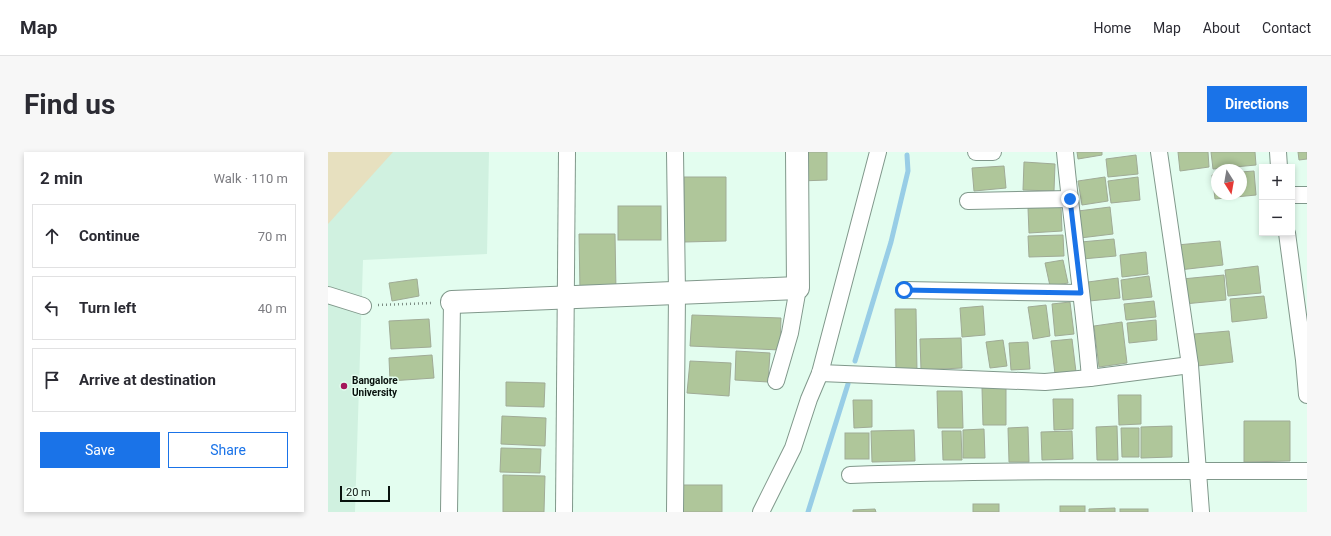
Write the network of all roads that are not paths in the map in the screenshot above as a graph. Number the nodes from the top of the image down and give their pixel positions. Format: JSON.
{"nodes":[{"id":1,"x":567,"y":152,"type":"edge"},
{"id":2,"x":675,"y":152,"type":"edge"},
{"id":3,"x":797,"y":152,"type":"edge"},
{"id":4,"x":878,"y":152,"type":"edge"},
{"id":5,"x":976,"y":152,"type":"edge"},
{"id":6,"x":993,"y":152,"type":"edge"},
{"id":7,"x":1065,"y":152,"type":"edge"},
{"id":8,"x":1159,"y":152,"type":"edge"},
{"id":9,"x":1278,"y":152,"type":"edge"},
{"id":10,"x":1280,"y":164,"type":"edge"},
{"id":11,"x":1295,"y":195,"type":"edge"},
{"id":12,"x":1307,"y":195,"type":"edge"},
{"id":13,"x":1070,"y":199,"type":"junction"},
{"id":14,"x":968,"y":201,"type":"dead end"},
{"id":15,"x":1288,"y":236,"type":"edge"},
{"id":16,"x":1300,"y":277,"type":"edge"},
{"id":17,"x":798,"y":288,"type":"junction"},
{"id":18,"x":904,"y":290,"type":"dead end"},
{"id":19,"x":677,"y":293,"type":"junction"},
{"id":20,"x":1081,"y":293,"type":"junction"},
{"id":21,"x":328,"y":296,"type":"edge"},
{"id":22,"x":566,"y":298,"type":"junction"},
{"id":23,"x":452,"y":302,"type":"joint"},
{"id":24,"x":363,"y":306,"type":"road end"},
{"id":25,"x":1305,"y":360,"type":"edge"},
{"id":26,"x":1190,"y":365,"type":"junction"},
{"id":27,"x":820,"y":373,"type":"junction"},
{"id":28,"x":1090,"y":378,"type":"junction"},
{"id":29,"x":776,"y":381,"type":"dead end"},
{"id":30,"x":1307,"y":395,"type":"edge"},
{"id":31,"x":1197,"y":471,"type":"junction"},
{"id":32,"x":1307,"y":471,"type":"edge"},
{"id":33,"x":850,"y":475,"type":"dead end"},
{"id":34,"x":449,"y":512,"type":"edge"},
{"id":35,"x":564,"y":512,"type":"edge"},
{"id":36,"x":675,"y":512,"type":"edge"},
{"id":37,"x":760,"y":512,"type":"edge"},
{"id":38,"x":1201,"y":512,"type":"edge"}],
"edges":[{"from":1,"to":22,"type":"street"},
{"from":2,"to":19,"type":"street"},
{"from":3,"to":17,"type":"street"},
{"from":4,"to":27,"type":"street"},
{"from":5,"to":6,"type":"street"},
{"from":7,"to":13,"type":"street"},
{"from":8,"to":26,"type":"street"},
{"from":9,"to":10,"type":"street"},
{"from":11,"to":12,"type":"street"},
{"from":13,"to":14,"type":"street"},
{"from":13,"to":20,"type":"street"},
{"from":15,"to":16,"type":"street"},
{"from":16,"to":25,"type":"street"},
{"from":17,"to":19,"type":"street"},
{"from":17,"to":29,"type":"street"},
{"from":18,"to":20,"type":"street"},
{"from":19,"to":22,"type":"street"},
{"from":19,"to":36,"type":"street"},
{"from":20,"to":28,"type":"street"},
{"from":21,"to":24,"type":"street"},
{"from":22,"to":23,"type":"street"},
{"from":22,"to":35,"type":"street"},
{"from":23,"to":34,"type":"street"},
{"from":25,"to":30,"type":"street"},
{"from":26,"to":28,"type":"street"},
{"from":26,"to":31,"type":"street"},
{"from":27,"to":28,"type":"street"},
{"from":27,"to":37,"type":"street"},
{"from":31,"to":32,"type":"street"},
{"from":31,"to":33,"type":"street"},
{"from":31,"to":38,"type":"street"}]}
